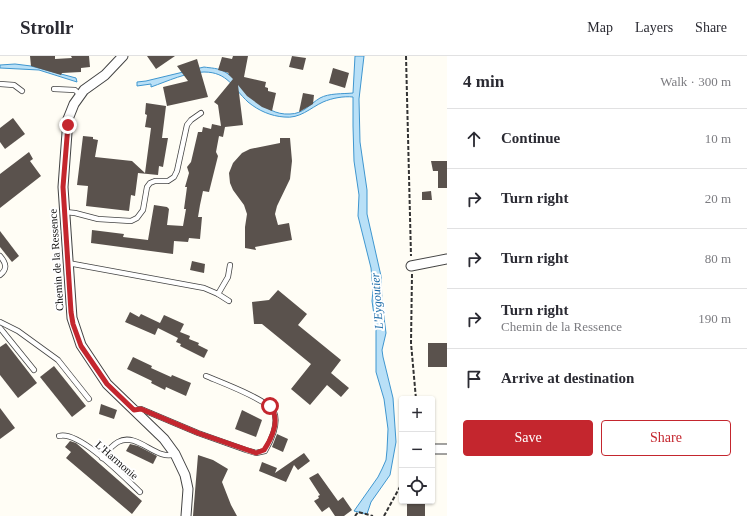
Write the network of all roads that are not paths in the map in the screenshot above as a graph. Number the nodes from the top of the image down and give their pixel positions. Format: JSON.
{"nodes":[{"id":1,"x":122,"y":56,"type":"edge"},
{"id":2,"x":0,"y":84,"type":"edge"},
{"id":3,"x":54,"y":89,"type":"dead end"},
{"id":4,"x":22,"y":91,"type":"dead end"},
{"id":5,"x":80,"y":95,"type":"junction"},
{"id":6,"x":201,"y":114,"type":"dead end"},
{"id":7,"x":64,"y":212,"type":"junction"},
{"id":8,"x":0,"y":256,"type":"edge"},
{"id":9,"x":447,"y":259,"type":"edge"},
{"id":10,"x":68,"y":263,"type":"junction"},
{"id":11,"x":230,"y":265,"type":"dead end"},
{"id":12,"x":411,"y":266,"type":"road end"},
{"id":13,"x":0,"y":275,"type":"edge"},
{"id":14,"x":218,"y":294,"type":"junction"},
{"id":15,"x":228,"y":301,"type":"dead end"},
{"id":16,"x":0,"y":322,"type":"edge"},
{"id":17,"x":0,"y":328,"type":"edge"},
{"id":18,"x":34,"y":370,"type":"dead end"},
{"id":19,"x":206,"y":376,"type":"dead end"},
{"id":20,"x":89,"y":399,"type":"dead end"},
{"id":21,"x":134,"y":410,"type":"junction"},
{"id":22,"x":59,"y":436,"type":"dead end"},
{"id":23,"x":435,"y":449,"type":"edge"},
{"id":24,"x":447,"y":449,"type":"edge"},
{"id":25,"x":175,"y":454,"type":"junction"},
{"id":26,"x":102,"y":458,"type":"junction"},
{"id":27,"x":140,"y":492,"type":"dead end"},
{"id":28,"x":186,"y":516,"type":"edge"}],
"edges":[{"from":1,"to":5,"type":"street","name":"Chemin de la Ressence"},
{"from":2,"to":4,"type":"lane"},
{"from":3,"to":5,"type":"lane"},
{"from":5,"to":7,"type":"street","name":"Chemin de la Ressence"},
{"from":6,"to":7,"type":"lane"},
{"from":7,"to":10,"type":"street","name":"Chemin de la Ressence"},
{"from":8,"to":13,"type":"lane"},
{"from":9,"to":12,"type":"street"},
{"from":10,"to":14,"type":"lane"},
{"from":10,"to":21,"type":"street","name":"Chemin de la Ressence"},
{"from":11,"to":14,"type":"lane"},
{"from":14,"to":15,"type":"lane"},
{"from":16,"to":20,"type":"lane"},
{"from":17,"to":18,"type":"lane"},
{"from":19,"to":21,"type":"lane"},
{"from":21,"to":25,"type":"street","name":"Chemin de la Ressence"},
{"from":22,"to":26,"type":"lane","name":"L'Harmonie"},
{"from":23,"to":24,"type":"street"},
{"from":25,"to":26,"type":"lane"},
{"from":25,"to":28,"type":"street","name":"Chemin de la Ressence"},
{"from":26,"to":27,"type":"lane","name":"L'Harmonie"}]}
